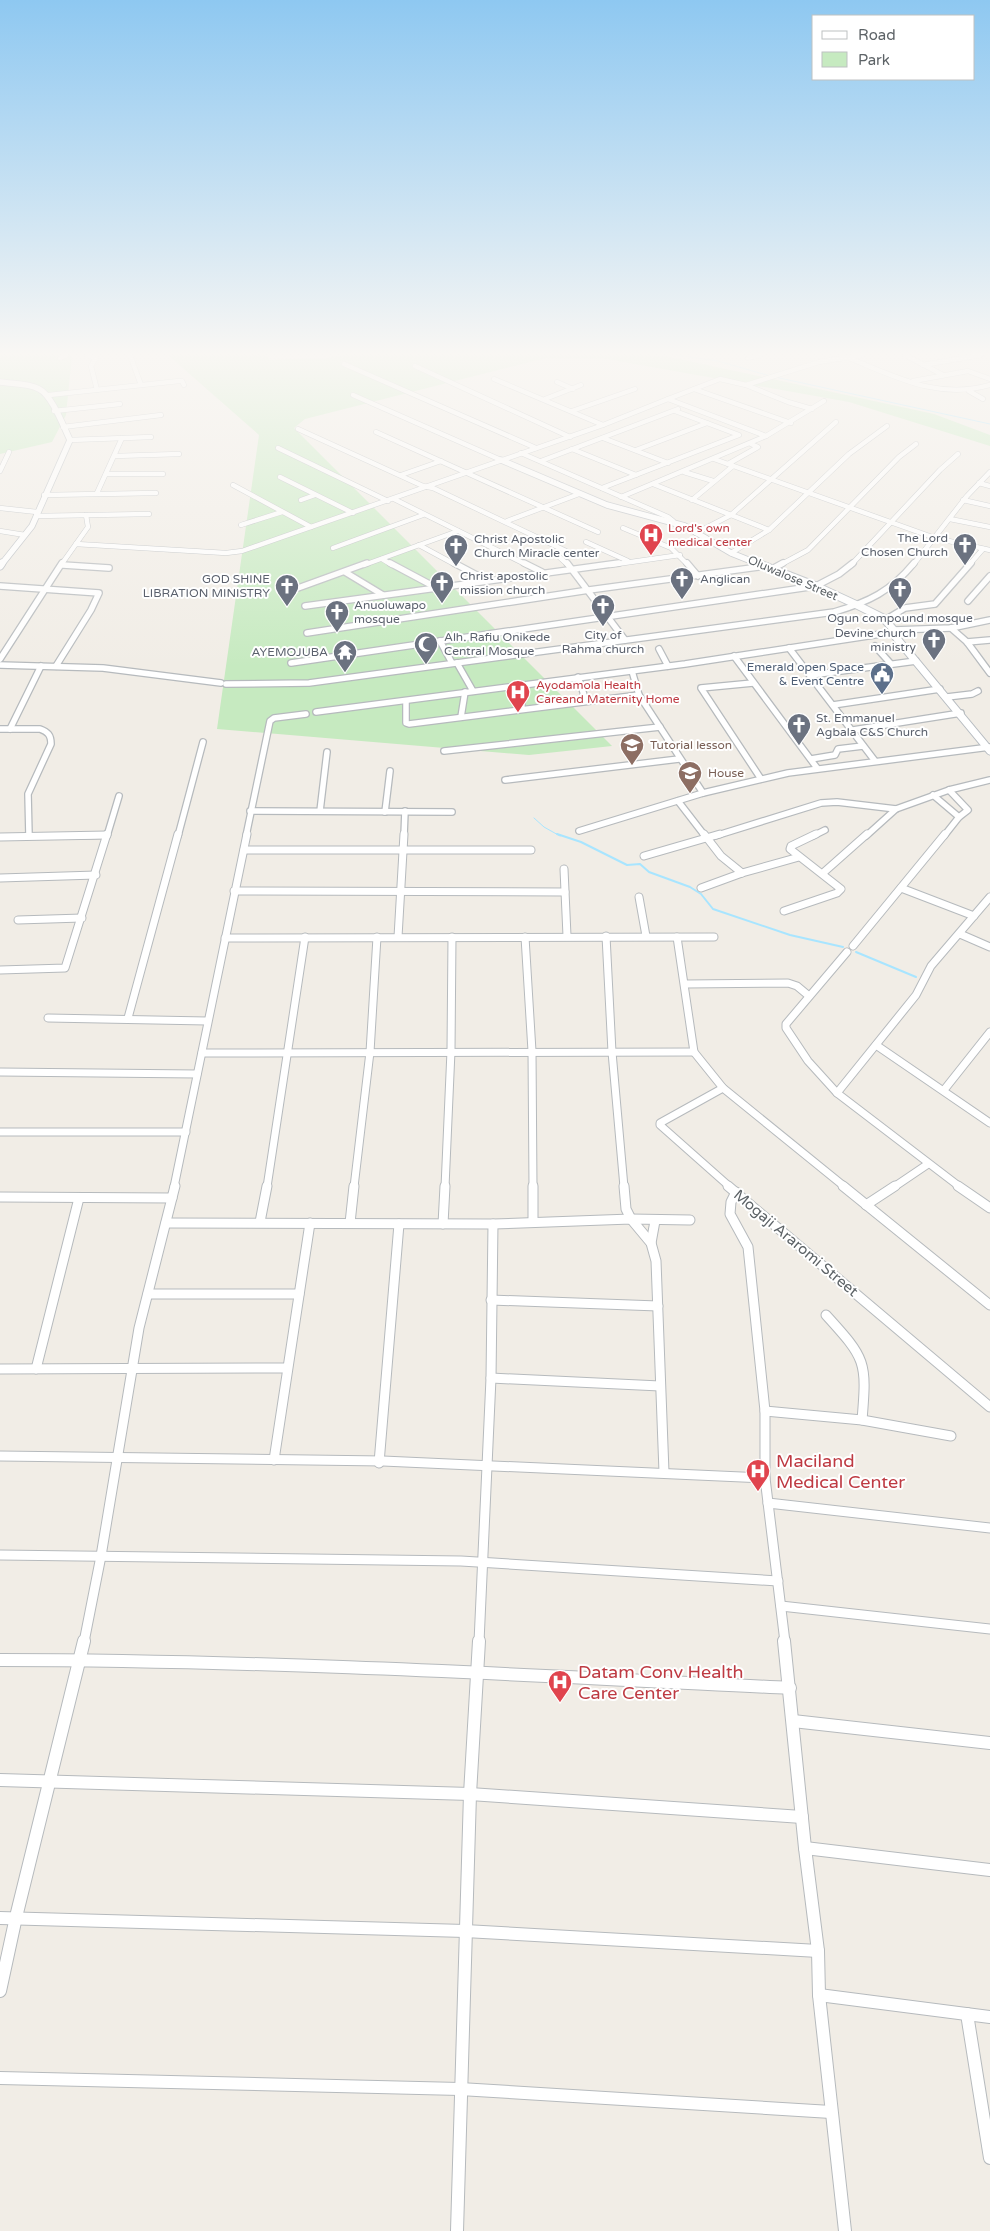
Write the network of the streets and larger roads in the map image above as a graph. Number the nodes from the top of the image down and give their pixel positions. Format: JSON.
{"nodes":[{"id":1,"x":6,"y":459,"type":"edge"},
{"id":2,"x":61,"y":459,"type":"edge"},
{"id":3,"x":113,"y":459,"type":"edge"},
{"id":4,"x":301,"y":459,"type":"edge"},
{"id":5,"x":364,"y":459,"type":"edge"},
{"id":6,"x":437,"y":459,"type":"edge"},
{"id":7,"x":536,"y":459,"type":"edge"},
{"id":8,"x":546,"y":459,"type":"edge"},
{"id":9,"x":597,"y":459,"type":"edge"},
{"id":10,"x":658,"y":459,"type":"edge"},
{"id":11,"x":678,"y":459,"type":"edge"},
{"id":12,"x":714,"y":459,"type":"joint"},
{"id":13,"x":739,"y":459,"type":"edge"},
{"id":14,"x":793,"y":459,"type":"edge"},
{"id":15,"x":844,"y":459,"type":"edge"},
{"id":16,"x":897,"y":459,"type":"edge"},
{"id":17,"x":952,"y":459,"type":"edge"},
{"id":18,"x":501,"y":460,"type":"joint"},
{"id":19,"x":441,"y":461,"type":"junction"},
{"id":20,"x":541,"y":461,"type":"junction"},
{"id":21,"x":668,"y":463,"type":"junction"},
{"id":22,"x":730,"y":465,"type":"junction"},
{"id":23,"x":0,"y":471,"type":"edge"},
{"id":24,"x":464,"y":472,"type":"junction"},
{"id":25,"x":684,"y":472,"type":"junction"},
{"id":26,"x":990,"y":472,"type":"edge"},
{"id":27,"x":106,"y":474,"type":"junction"},
{"id":28,"x":163,"y":474,"type":"dead end"},
{"id":29,"x":636,"y":475,"type":"junction"},
{"id":30,"x":401,"y":476,"type":"junction"},
{"id":31,"x":280,"y":477,"type":"dead end"},
{"id":32,"x":771,"y":478,"type":"junction"},
{"id":33,"x":713,"y":481,"type":"junction"},
{"id":34,"x":653,"y":484,"type":"junction"},
{"id":35,"x":979,"y":484,"type":"junction"},
{"id":36,"x":234,"y":485,"type":"dead end"},
{"id":37,"x":990,"y":486,"type":"edge"},
{"id":38,"x":428,"y":487,"type":"junction"},
{"id":39,"x":602,"y":488,"type":"junction"},
{"id":40,"x":809,"y":492,"type":"junction"},
{"id":41,"x":97,"y":493,"type":"junction"},
{"id":42,"x":156,"y":493,"type":"dead end"},
{"id":43,"x":579,"y":494,"type":"junction"},
{"id":44,"x":44,"y":495,"type":"junction"},
{"id":45,"x":315,"y":495,"type":"junction"},
{"id":46,"x":621,"y":497,"type":"junction"},
{"id":47,"x":394,"y":499,"type":"junction"},
{"id":48,"x":301,"y":500,"type":"dead end"},
{"id":49,"x":692,"y":500,"type":"junction"},
{"id":50,"x":963,"y":500,"type":"junction"},
{"id":51,"x":388,"y":501,"type":"junction"},
{"id":52,"x":990,"y":506,"type":"edge"},
{"id":53,"x":850,"y":507,"type":"junction"},
{"id":54,"x":0,"y":508,"type":"edge"},
{"id":55,"x":543,"y":508,"type":"junction"},
{"id":56,"x":282,"y":512,"type":"junction"},
{"id":57,"x":353,"y":513,"type":"junction"},
{"id":58,"x":36,"y":514,"type":"junction"},
{"id":59,"x":148,"y":514,"type":"dead end"},
{"id":60,"x":86,"y":515,"type":"junction"},
{"id":61,"x":423,"y":515,"type":"junction"},
{"id":62,"x":731,"y":515,"type":"junction"},
{"id":63,"x":950,"y":519,"type":"junction"},
{"id":64,"x":507,"y":521,"type":"junction"},
{"id":65,"x":673,"y":521,"type":"junction"},
{"id":66,"x":891,"y":523,"type":"junction"},
{"id":67,"x":241,"y":525,"type":"dead end"},
{"id":68,"x":311,"y":527,"type":"junction"},
{"id":69,"x":990,"y":527,"type":"edge"},
{"id":70,"x":623,"y":528,"type":"dead end"},
{"id":71,"x":458,"y":530,"type":"junction"},
{"id":72,"x":769,"y":530,"type":"junction"},
{"id":73,"x":0,"y":531,"type":"edge"},
{"id":74,"x":598,"y":532,"type":"dead end"},
{"id":75,"x":696,"y":533,"type":"junction"},
{"id":76,"x":25,"y":535,"type":"junction"},
{"id":77,"x":934,"y":538,"type":"junction"},
{"id":78,"x":586,"y":542,"type":"dead end"},
{"id":79,"x":76,"y":544,"type":"junction"},
{"id":80,"x":419,"y":545,"type":"junction"},
{"id":81,"x":333,"y":548,"type":"dead end"},
{"id":82,"x":983,"y":548,"type":"junction"},
{"id":83,"x":990,"y":550,"type":"edge"},
{"id":84,"x":731,"y":553,"type":"junction"},
{"id":85,"x":680,"y":554,"type":"junction"},
{"id":86,"x":382,"y":559,"type":"junction"},
{"id":87,"x":628,"y":560,"type":"junction"},
{"id":88,"x":63,"y":565,"type":"junction"},
{"id":89,"x":0,"y":566,"type":"edge"},
{"id":90,"x":109,"y":568,"type":"dead end"},
{"id":91,"x":572,"y":568,"type":"junction"},
{"id":92,"x":769,"y":568,"type":"junction"},
{"id":93,"x":345,"y":572,"type":"junction"},
{"id":94,"x":542,"y":572,"type":"junction"},
{"id":95,"x":698,"y":576,"type":"junction"},
{"id":96,"x":990,"y":576,"type":"edge"},
{"id":97,"x":486,"y":580,"type":"junction"},
{"id":98,"x":0,"y":586,"type":"edge"},
{"id":99,"x":816,"y":586,"type":"junction"},
{"id":100,"x":298,"y":588,"type":"dead end"},
{"id":101,"x":436,"y":588,"type":"junction"},
{"id":102,"x":44,"y":589,"type":"junction"},
{"id":103,"x":589,"y":590,"type":"junction"},
{"id":104,"x":382,"y":595,"type":"junction"},
{"id":105,"x":968,"y":601,"type":"dead end"},
{"id":106,"x":857,"y":605,"type":"junction"},
{"id":107,"x":305,"y":606,"type":"dead end"},
{"id":108,"x":607,"y":616,"type":"junction"},
{"id":109,"x":886,"y":620,"type":"junction"},
{"id":110,"x":990,"y":620,"type":"edge"},
{"id":111,"x":951,"y":628,"type":"junction"},
{"id":112,"x":894,"y":631,"type":"junction"},
{"id":113,"x":308,"y":633,"type":"dead end"},
{"id":114,"x":625,"y":640,"type":"junction"},
{"id":115,"x":990,"y":640,"type":"edge"},
{"id":116,"x":440,"y":641,"type":"junction"},
{"id":117,"x":967,"y":642,"type":"junction"},
{"id":118,"x":875,"y":646,"type":"dead end"},
{"id":119,"x":790,"y":648,"type":"junction"},
{"id":120,"x":659,"y":649,"type":"dead end"},
{"id":121,"x":734,"y":656,"type":"junction"},
{"id":122,"x":0,"y":659,"type":"edge"},
{"id":123,"x":916,"y":661,"type":"junction"},
{"id":124,"x":292,"y":663,"type":"dead end"},
{"id":125,"x":454,"y":663,"type":"junction"},
{"id":126,"x":890,"y":664,"type":"junction"},
{"id":127,"x":0,"y":665,"type":"edge"},
{"id":128,"x":41,"y":666,"type":"junction"},
{"id":129,"x":56,"y":666,"type":"junction"},
{"id":130,"x":668,"y":666,"type":"junction"},
{"id":131,"x":632,"y":670,"type":"junction"},
{"id":132,"x":990,"y":673,"type":"edge"},
{"id":133,"x":811,"y":676,"type":"junction"},
{"id":134,"x":578,"y":677,"type":"junction"},
{"id":135,"x":753,"y":682,"type":"junction"},
{"id":136,"x":521,"y":684,"type":"junction"},
{"id":137,"x":940,"y":689,"type":"junction"},
{"id":138,"x":473,"y":691,"type":"junction"},
{"id":139,"x":978,"y":691,"type":"dead end"},
{"id":140,"x":465,"y":692,"type":"junction"},
{"id":141,"x":639,"y":695,"type":"junction"},
{"id":142,"x":949,"y":697,"type":"junction"},
{"id":143,"x":406,"y":701,"type":"junction"},
{"id":144,"x":586,"y":701,"type":"junction"},
{"id":145,"x":833,"y":705,"type":"junction"},
{"id":146,"x":522,"y":709,"type":"junction"},
{"id":147,"x":316,"y":712,"type":"dead end"},
{"id":148,"x":961,"y":713,"type":"junction"},
{"id":149,"x":306,"y":714,"type":"dead end"},
{"id":150,"x":460,"y":717,"type":"junction"},
{"id":151,"x":660,"y":727,"type":"junction"},
{"id":152,"x":0,"y":729,"type":"edge"},
{"id":153,"x":10,"y":729,"type":"junction"},
{"id":154,"x":853,"y":730,"type":"junction"},
{"id":155,"x":203,"y":742,"type":"dead end"},
{"id":156,"x":863,"y":746,"type":"junction"},
{"id":157,"x":990,"y":747,"type":"edge"},
{"id":158,"x":444,"y":751,"type":"dead end"},
{"id":159,"x":327,"y":752,"type":"dead end"},
{"id":160,"x":679,"y":759,"type":"junction"},
{"id":161,"x":811,"y":759,"type":"junction"},
{"id":162,"x":875,"y":760,"type":"junction"},
{"id":163,"x":817,"y":768,"type":"junction"},
{"id":164,"x":390,"y":771,"type":"dead end"},
{"id":165,"x":761,"y":779,"type":"junction"},
{"id":166,"x":505,"y":780,"type":"dead end"},
{"id":167,"x":990,"y":780,"type":"edge"},
{"id":168,"x":949,"y":790,"type":"junction"},
{"id":169,"x":702,"y":794,"type":"junction"},
{"id":170,"x":119,"y":796,"type":"dead end"},
{"id":171,"x":933,"y":796,"type":"junction"},
{"id":172,"x":678,"y":800,"type":"junction"},
{"id":173,"x":896,"y":809,"type":"junction"},
{"id":174,"x":250,"y":811,"type":"junction"},
{"id":175,"x":320,"y":811,"type":"junction"},
{"id":176,"x":385,"y":812,"type":"junction"},
{"id":177,"x":405,"y":812,"type":"junction"},
{"id":178,"x":452,"y":812,"type":"dead end"},
{"id":179,"x":959,"y":817,"type":"junction"},
{"id":180,"x":825,"y":830,"type":"dead end"},
{"id":181,"x":579,"y":831,"type":"dead end"},
{"id":182,"x":107,"y":835,"type":"junction"},
{"id":183,"x":29,"y":836,"type":"junction"},
{"id":184,"x":0,"y":837,"type":"edge"},
{"id":185,"x":705,"y":838,"type":"junction"},
{"id":186,"x":404,"y":849,"type":"junction"},
{"id":187,"x":244,"y":850,"type":"junction"},
{"id":188,"x":530,"y":850,"type":"dead end"},
{"id":189,"x":644,"y":856,"type":"dead end"},
{"id":190,"x":799,"y":857,"type":"junction"},
{"id":191,"x":564,"y":868,"type":"dead end"},
{"id":192,"x":742,"y":873,"type":"junction"},
{"id":193,"x":823,"y":873,"type":"junction"},
{"id":194,"x":96,"y":875,"type":"junction"},
{"id":195,"x":0,"y":878,"type":"edge"},
{"id":196,"x":701,"y":888,"type":"dead end"},
{"id":197,"x":901,"y":888,"type":"junction"},
{"id":198,"x":234,"y":891,"type":"junction"},
{"id":199,"x":400,"y":892,"type":"junction"},
{"id":200,"x":565,"y":892,"type":"junction"},
{"id":201,"x":639,"y":897,"type":"dead end"},
{"id":202,"x":990,"y":897,"type":"edge"},
{"id":203,"x":784,"y":911,"type":"dead end"},
{"id":204,"x":974,"y":916,"type":"junction"},
{"id":205,"x":82,"y":918,"type":"junction"},
{"id":206,"x":18,"y":920,"type":"dead end"},
{"id":207,"x":960,"y":934,"type":"junction"},
{"id":208,"x":567,"y":936,"type":"junction"},
{"id":209,"x":606,"y":936,"type":"junction"},
{"id":210,"x":646,"y":936,"type":"junction"},
{"id":211,"x":377,"y":937,"type":"junction"},
{"id":212,"x":398,"y":937,"type":"junction"},
{"id":213,"x":452,"y":937,"type":"junction"},
{"id":214,"x":525,"y":937,"type":"junction"},
{"id":215,"x":677,"y":937,"type":"junction"},
{"id":216,"x":714,"y":937,"type":"dead end"},
{"id":217,"x":225,"y":938,"type":"junction"},
{"id":218,"x":305,"y":938,"type":"junction"},
{"id":219,"x":853,"y":946,"type":"dead end"},
{"id":220,"x":990,"y":947,"type":"edge"},
{"id":221,"x":847,"y":952,"type":"dead end"},
{"id":222,"x":0,"y":970,"type":"edge"},
{"id":223,"x":686,"y":984,"type":"junction"},
{"id":224,"x":809,"y":996,"type":"junction"},
{"id":225,"x":48,"y":1018,"type":"dead end"},
{"id":226,"x":128,"y":1018,"type":"junction"},
{"id":227,"x":207,"y":1021,"type":"junction"},
{"id":228,"x":990,"y":1032,"type":"edge"},
{"id":229,"x":876,"y":1045,"type":"junction"},
{"id":230,"x":451,"y":1051,"type":"junction"},
{"id":231,"x":532,"y":1051,"type":"junction"},
{"id":232,"x":287,"y":1052,"type":"junction"},
{"id":233,"x":370,"y":1052,"type":"junction"},
{"id":234,"x":612,"y":1052,"type":"junction"},
{"id":235,"x":694,"y":1052,"type":"junction"},
{"id":236,"x":202,"y":1053,"type":"junction"},
{"id":237,"x":0,"y":1072,"type":"edge"},
{"id":238,"x":197,"y":1074,"type":"junction"},
{"id":239,"x":723,"y":1088,"type":"junction"},
{"id":240,"x":944,"y":1090,"type":"junction"},
{"id":241,"x":837,"y":1093,"type":"junction"},
{"id":242,"x":990,"y":1123,"type":"edge"},
{"id":243,"x":0,"y":1132,"type":"edge"},
{"id":244,"x":186,"y":1132,"type":"junction"},
{"id":245,"x":928,"y":1164,"type":"junction"},
{"id":246,"x":736,"y":1192,"type":"junction"},
{"id":247,"x":0,"y":1197,"type":"edge"},
{"id":248,"x":79,"y":1198,"type":"junction"},
{"id":249,"x":172,"y":1198,"type":"junction"},
{"id":250,"x":866,"y":1205,"type":"junction"},
{"id":251,"x":990,"y":1208,"type":"edge"},
{"id":252,"x":631,"y":1219,"type":"junction"},
{"id":253,"x":690,"y":1220,"type":"dead end"},
{"id":254,"x":655,"y":1221,"type":"junction"},
{"id":255,"x":260,"y":1222,"type":"junction"},
{"id":256,"x":534,"y":1222,"type":"junction"},
{"id":257,"x":166,"y":1223,"type":"junction"},
{"id":258,"x":310,"y":1223,"type":"junction"},
{"id":259,"x":350,"y":1223,"type":"junction"},
{"id":260,"x":399,"y":1224,"type":"junction"},
{"id":261,"x":443,"y":1224,"type":"junction"},
{"id":262,"x":493,"y":1224,"type":"junction"},
{"id":263,"x":651,"y":1242,"type":"junction"},
{"id":264,"x":148,"y":1294,"type":"junction"},
{"id":265,"x":298,"y":1294,"type":"junction"},
{"id":266,"x":491,"y":1300,"type":"junction"},
{"id":267,"x":990,"y":1305,"type":"edge"},
{"id":268,"x":658,"y":1306,"type":"junction"},
{"id":269,"x":826,"y":1315,"type":"dead end"},
{"id":270,"x":286,"y":1368,"type":"junction"},
{"id":271,"x":0,"y":1369,"type":"edge"},
{"id":272,"x":36,"y":1369,"type":"junction"},
{"id":273,"x":131,"y":1370,"type":"junction"},
{"id":274,"x":491,"y":1378,"type":"junction"},
{"id":275,"x":660,"y":1386,"type":"junction"},
{"id":276,"x":990,"y":1406,"type":"edge"},
{"id":277,"x":765,"y":1411,"type":"junction"},
{"id":278,"x":862,"y":1420,"type":"junction"},
{"id":279,"x":951,"y":1436,"type":"dead end"},
{"id":280,"x":0,"y":1456,"type":"edge"},
{"id":281,"x":117,"y":1456,"type":"junction"},
{"id":282,"x":274,"y":1460,"type":"junction"},
{"id":283,"x":379,"y":1463,"type":"junction"},
{"id":284,"x":487,"y":1466,"type":"junction"},
{"id":285,"x":664,"y":1472,"type":"junction"},
{"id":286,"x":765,"y":1478,"type":"junction"},
{"id":287,"x":768,"y":1503,"type":"junction"},
{"id":288,"x":990,"y":1528,"type":"edge"},
{"id":289,"x":0,"y":1555,"type":"edge"},
{"id":290,"x":101,"y":1556,"type":"junction"},
{"id":291,"x":482,"y":1562,"type":"junction"},
{"id":292,"x":778,"y":1581,"type":"junction"},
{"id":293,"x":781,"y":1606,"type":"junction"},
{"id":294,"x":990,"y":1629,"type":"edge"},
{"id":295,"x":0,"y":1660,"type":"edge"},
{"id":296,"x":80,"y":1660,"type":"junction"},
{"id":297,"x":478,"y":1673,"type":"junction"},
{"id":298,"x":790,"y":1688,"type":"junction"},
{"id":299,"x":793,"y":1721,"type":"junction"},
{"id":300,"x":990,"y":1743,"type":"edge"},
{"id":301,"x":0,"y":1780,"type":"edge"},
{"id":302,"x":49,"y":1781,"type":"junction"},
{"id":303,"x":470,"y":1794,"type":"junction"},
{"id":304,"x":802,"y":1817,"type":"junction"},
{"id":305,"x":805,"y":1848,"type":"junction"},
{"id":306,"x":990,"y":1870,"type":"edge"},
{"id":307,"x":0,"y":1918,"type":"edge"},
{"id":308,"x":16,"y":1918,"type":"junction"},
{"id":309,"x":465,"y":1932,"type":"junction"},
{"id":310,"x":818,"y":1951,"type":"junction"},
{"id":311,"x":0,"y":1991,"type":"edge"},
{"id":312,"x":819,"y":1995,"type":"junction"},
{"id":313,"x":967,"y":2014,"type":"junction"},
{"id":314,"x":990,"y":2017,"type":"edge"},
{"id":315,"x":0,"y":2078,"type":"edge"},
{"id":316,"x":460,"y":2089,"type":"junction"},
{"id":317,"x":831,"y":2112,"type":"junction"},
{"id":318,"x":990,"y":2158,"type":"edge"},
{"id":319,"x":456,"y":2231,"type":"edge"},
{"id":320,"x":845,"y":2231,"type":"edge"}],
"edges":[{"from":1,"to":23,"type":"street"},
{"from":2,"to":44,"type":"street"},
{"from":3,"to":27,"type":"street"},
{"from":4,"to":51,"type":"street"},
{"from":5,"to":30,"type":"street"},
{"from":6,"to":19,"type":"street"},
{"from":7,"to":20,"type":"street"},
{"from":8,"to":20,"type":"street"},
{"from":9,"to":29,"type":"street"},
{"from":10,"to":21,"type":"street"},
{"from":11,"to":21,"type":"street"},
{"from":12,"to":22,"type":"street"},
{"from":12,"to":25,"type":"street"},
{"from":13,"to":22,"type":"street"},
{"from":14,"to":32,"type":"street"},
{"from":15,"to":40,"type":"street"},
{"from":16,"to":53,"type":"street"},
{"from":17,"to":66,"type":"street"},
{"from":18,"to":24,"type":"street"},
{"from":18,"to":43,"type":"street","name":"Oluwalose Street"},
{"from":19,"to":24,"type":"street"},
{"from":19,"to":30,"type":"street"},
{"from":20,"to":39,"type":"street"},
{"from":21,"to":29,"type":"street"},
{"from":22,"to":32,"type":"street"},
{"from":22,"to":33,"type":"street"},
{"from":24,"to":38,"type":"street"},
{"from":24,"to":55,"type":"street"},
{"from":25,"to":33,"type":"street"},
{"from":25,"to":34,"type":"street"},
{"from":26,"to":35,"type":"street"},
{"from":27,"to":28,"type":"street"},
{"from":27,"to":41,"type":"street"},
{"from":29,"to":39,"type":"street"},
{"from":30,"to":38,"type":"street"},
{"from":31,"to":45,"type":"street"},
{"from":32,"to":40,"type":"street"},
{"from":32,"to":62,"type":"street"},
{"from":33,"to":49,"type":"street"},
{"from":34,"to":46,"type":"street"},
{"from":34,"to":49,"type":"street"},
{"from":35,"to":37,"type":"street"},
{"from":35,"to":50,"type":"street"},
{"from":36,"to":56,"type":"street"},
{"from":38,"to":47,"type":"street"},
{"from":38,"to":64,"type":"street"},
{"from":39,"to":46,"type":"street"},
{"from":40,"to":53,"type":"street"},
{"from":40,"to":72,"type":"street"},
{"from":41,"to":42,"type":"street"},
{"from":41,"to":44,"type":"street"},
{"from":43,"to":55,"type":"street"},
{"from":43,"to":65,"type":"street","name":"Oluwalose Street"},
{"from":44,"to":58,"type":"street"},
{"from":45,"to":48,"type":"street"},
{"from":45,"to":57,"type":"street"},
{"from":46,"to":65,"type":"street"},
{"from":47,"to":51,"type":"street"},
{"from":47,"to":61,"type":"street"},
{"from":49,"to":62,"type":"street"},
{"from":50,"to":52,"type":"street"},
{"from":50,"to":63,"type":"street"},
{"from":51,"to":57,"type":"street"},
{"from":53,"to":66,"type":"street"},
{"from":53,"to":92,"type":"street"},
{"from":54,"to":58,"type":"street"},
{"from":55,"to":64,"type":"street"},
{"from":55,"to":74,"type":"street"},
{"from":56,"to":67,"type":"street"},
{"from":56,"to":68,"type":"street"},
{"from":57,"to":68,"type":"street"},
{"from":58,"to":60,"type":"street"},
{"from":58,"to":76,"type":"street"},
{"from":59,"to":60,"type":"street"},
{"from":60,"to":79,"type":"street"},
{"from":61,"to":71,"type":"street"},
{"from":61,"to":81,"type":"street"},
{"from":62,"to":72,"type":"street"},
{"from":62,"to":75,"type":"street"},
{"from":63,"to":69,"type":"street"},
{"from":63,"to":77,"type":"street"},
{"from":64,"to":91,"type":"street"},
{"from":65,"to":75,"type":"street","name":"Oluwalose Street"},
{"from":66,"to":77,"type":"street"},
{"from":66,"to":99,"type":"street"},
{"from":68,"to":79,"type":"street"},
{"from":70,"to":85,"type":"street"},
{"from":71,"to":80,"type":"street"},
{"from":71,"to":94,"type":"street"},
{"from":72,"to":84,"type":"street"},
{"from":73,"to":76,"type":"street"},
{"from":75,"to":84,"type":"street","name":"Oluwalose Street"},
{"from":76,"to":89,"type":"street"},
{"from":77,"to":82,"type":"street"},
{"from":77,"to":106,"type":"street"},
{"from":78,"to":87,"type":"street"},
{"from":79,"to":88,"type":"street"},
{"from":80,"to":86,"type":"street"},
{"from":80,"to":97,"type":"street"},
{"from":82,"to":83,"type":"street"},
{"from":82,"to":109,"type":"street"},
{"from":84,"to":92,"type":"street","name":"Oluwalose Street"},
{"from":85,"to":87,"type":"street"},
{"from":85,"to":95,"type":"street"},
{"from":86,"to":93,"type":"street"},
{"from":86,"to":101,"type":"street"},
{"from":87,"to":91,"type":"street"},
{"from":88,"to":90,"type":"street"},
{"from":88,"to":102,"type":"street"},
{"from":91,"to":94,"type":"street"},
{"from":91,"to":103,"type":"street"},
{"from":92,"to":95,"type":"street"},
{"from":92,"to":99,"type":"street","name":"Oluwalose Street"},
{"from":93,"to":100,"type":"street"},
{"from":93,"to":104,"type":"street"},
{"from":94,"to":97,"type":"street"},
{"from":95,"to":103,"type":"street"},
{"from":96,"to":105,"type":"street"},
{"from":97,"to":101,"type":"street"},
{"from":98,"to":102,"type":"street"},
{"from":99,"to":106,"type":"street","name":"Oluwalose Street"},
{"from":99,"to":108,"type":"street"},
{"from":101,"to":104,"type":"street"},
{"from":102,"to":122,"type":"street"},
{"from":102,"to":129,"type":"street"},
{"from":103,"to":108,"type":"street"},
{"from":103,"to":113,"type":"street"},
{"from":104,"to":107,"type":"street"},
{"from":106,"to":109,"type":"street","name":"Oluwalose Street"},
{"from":106,"to":114,"type":"street"},
{"from":108,"to":114,"type":"street"},
{"from":108,"to":116,"type":"street"},
{"from":109,"to":112,"type":"street","name":"Oluwalose Street"},
{"from":110,"to":111,"type":"street"},
{"from":111,"to":112,"type":"street"},
{"from":111,"to":117,"type":"street"},
{"from":112,"to":119,"type":"street"},
{"from":112,"to":123,"type":"street","name":"Oluwalose Street"},
{"from":112,"to":142,"type":"street","name":"Oluwalose Street"},
{"from":114,"to":125,"type":"street"},
{"from":115,"to":117,"type":"street"},
{"from":116,"to":124,"type":"street"},
{"from":116,"to":125,"type":"street"},
{"from":117,"to":132,"type":"street"},
{"from":118,"to":126,"type":"street"},
{"from":119,"to":121,"type":"street"},
{"from":119,"to":133,"type":"street"},
{"from":120,"to":130,"type":"street"},
{"from":121,"to":130,"type":"street"},
{"from":121,"to":135,"type":"street"},
{"from":123,"to":126,"type":"street"},
{"from":123,"to":137,"type":"street","name":"Oluwalose Street"},
{"from":125,"to":129,"type":"street"},
{"from":125,"to":138,"type":"street"},
{"from":126,"to":133,"type":"street"},
{"from":127,"to":128,"type":"street"},
{"from":128,"to":129,"type":"street"},
{"from":128,"to":153,"type":"street"},
{"from":130,"to":131,"type":"street"},
{"from":131,"to":134,"type":"street"},
{"from":131,"to":141,"type":"street"},
{"from":133,"to":145,"type":"street"},
{"from":134,"to":136,"type":"street"},
{"from":134,"to":144,"type":"street"},
{"from":135,"to":161,"type":"street"},
{"from":135,"to":165,"type":"street"},
{"from":136,"to":138,"type":"street"},
{"from":136,"to":146,"type":"street"},
{"from":137,"to":142,"type":"street","name":"Oluwalose Street"},
{"from":137,"to":145,"type":"street"},
{"from":138,"to":140,"type":"street"},
{"from":139,"to":142,"type":"street"},
{"from":140,"to":143,"type":"street"},
{"from":140,"to":150,"type":"street"},
{"from":141,"to":144,"type":"street"},
{"from":141,"to":151,"type":"street"},
{"from":142,"to":148,"type":"street","name":"Oluwalose Street"},
{"from":142,"to":157,"type":"street","name":"Oluwalose Street"},
{"from":143,"to":147,"type":"street"},
{"from":143,"to":150,"type":"street"},
{"from":144,"to":146,"type":"street"},
{"from":145,"to":154,"type":"street"},
{"from":146,"to":150,"type":"street"},
{"from":148,"to":154,"type":"street"},
{"from":148,"to":157,"type":"street","name":"Oluwalose Street"},
{"from":149,"to":174,"type":"street"},
{"from":151,"to":158,"type":"street"},
{"from":151,"to":160,"type":"street"},
{"from":152,"to":153,"type":"street"},
{"from":153,"to":183,"type":"street"},
{"from":154,"to":156,"type":"street"},
{"from":155,"to":226,"type":"street"},
{"from":156,"to":161,"type":"street"},
{"from":156,"to":162,"type":"street"},
{"from":157,"to":162,"type":"street"},
{"from":159,"to":175,"type":"street"},
{"from":160,"to":166,"type":"street"},
{"from":160,"to":169,"type":"street"},
{"from":161,"to":163,"type":"street"},
{"from":162,"to":163,"type":"street"},
{"from":163,"to":165,"type":"street"},
{"from":164,"to":176,"type":"street"},
{"from":165,"to":169,"type":"street"},
{"from":167,"to":168,"type":"street"},
{"from":168,"to":171,"type":"street"},
{"from":168,"to":179,"type":"street"},
{"from":169,"to":172,"type":"street"},
{"from":170,"to":182,"type":"street"},
{"from":171,"to":173,"type":"street"},
{"from":171,"to":179,"type":"street"},
{"from":172,"to":181,"type":"street"},
{"from":172,"to":185,"type":"street"},
{"from":173,"to":185,"type":"street"},
{"from":173,"to":193,"type":"street"},
{"from":174,"to":175,"type":"street"},
{"from":174,"to":187,"type":"street"},
{"from":175,"to":176,"type":"street"},
{"from":176,"to":177,"type":"street"},
{"from":177,"to":178,"type":"street"},
{"from":177,"to":186,"type":"street"},
{"from":179,"to":197,"type":"street"},
{"from":180,"to":190,"type":"street"},
{"from":182,"to":183,"type":"street"},
{"from":182,"to":194,"type":"street"},
{"from":183,"to":184,"type":"street"},
{"from":185,"to":189,"type":"street"},
{"from":185,"to":192,"type":"street"},
{"from":186,"to":187,"type":"street"},
{"from":186,"to":188,"type":"street"},
{"from":186,"to":199,"type":"street"},
{"from":187,"to":198,"type":"street"},
{"from":190,"to":192,"type":"street"},
{"from":190,"to":193,"type":"street"},
{"from":191,"to":200,"type":"street"},
{"from":192,"to":196,"type":"street"},
{"from":193,"to":203,"type":"street"},
{"from":194,"to":195,"type":"street"},
{"from":194,"to":205,"type":"street"},
{"from":197,"to":204,"type":"street"},
{"from":197,"to":219,"type":"street"},
{"from":198,"to":199,"type":"street"},
{"from":198,"to":217,"type":"street"},
{"from":199,"to":200,"type":"street"},
{"from":199,"to":212,"type":"street"},
{"from":200,"to":208,"type":"street"},
{"from":201,"to":210,"type":"street"},
{"from":202,"to":204,"type":"street"},
{"from":204,"to":207,"type":"street"},
{"from":205,"to":206,"type":"street"},
{"from":205,"to":222,"type":"street"},
{"from":207,"to":220,"type":"street"},
{"from":207,"to":229,"type":"street"},
{"from":208,"to":209,"type":"street"},
{"from":208,"to":214,"type":"street"},
{"from":209,"to":210,"type":"street"},
{"from":209,"to":234,"type":"street"},
{"from":210,"to":215,"type":"street"},
{"from":211,"to":212,"type":"street"},
{"from":211,"to":218,"type":"street"},
{"from":211,"to":233,"type":"street"},
{"from":212,"to":213,"type":"street"},
{"from":213,"to":214,"type":"street"},
{"from":213,"to":230,"type":"street"},
{"from":214,"to":231,"type":"street"},
{"from":215,"to":216,"type":"street"},
{"from":215,"to":223,"type":"street"},
{"from":217,"to":218,"type":"street"},
{"from":217,"to":227,"type":"street"},
{"from":218,"to":232,"type":"street"},
{"from":221,"to":224,"type":"street"},
{"from":223,"to":224,"type":"street"},
{"from":223,"to":235,"type":"street"},
{"from":224,"to":241,"type":"street"},
{"from":225,"to":226,"type":"street"},
{"from":226,"to":227,"type":"street"},
{"from":227,"to":236,"type":"street"},
{"from":228,"to":240,"type":"street"},
{"from":229,"to":240,"type":"street"},
{"from":229,"to":241,"type":"street"},
{"from":230,"to":231,"type":"street"},
{"from":230,"to":233,"type":"street"},
{"from":230,"to":261,"type":"street"},
{"from":231,"to":234,"type":"street"},
{"from":231,"to":256,"type":"street"},
{"from":232,"to":233,"type":"street"},
{"from":232,"to":236,"type":"street"},
{"from":232,"to":255,"type":"street"},
{"from":233,"to":259,"type":"street"},
{"from":234,"to":235,"type":"street"},
{"from":234,"to":252,"type":"street"},
{"from":235,"to":239,"type":"street"},
{"from":236,"to":238,"type":"street"},
{"from":237,"to":238,"type":"street"},
{"from":238,"to":244,"type":"street"},
{"from":239,"to":246,"type":"street","name":"Mogaji Araromi Street"},
{"from":239,"to":250,"type":"street"},
{"from":240,"to":242,"type":"street"},
{"from":241,"to":245,"type":"street"},
{"from":243,"to":244,"type":"street"},
{"from":244,"to":249,"type":"street"},
{"from":245,"to":250,"type":"street"},
{"from":245,"to":251,"type":"street"},
{"from":246,"to":276,"type":"street","name":"Mogaji Araromi Street"},
{"from":246,"to":277,"type":"street"},
{"from":247,"to":248,"type":"street"},
{"from":248,"to":249,"type":"street"},
{"from":248,"to":272,"type":"street"},
{"from":249,"to":257,"type":"street"},
{"from":250,"to":267,"type":"street"},
{"from":252,"to":254,"type":"street"},
{"from":252,"to":256,"type":"street"},
{"from":252,"to":263,"type":"street"},
{"from":253,"to":254,"type":"street"},
{"from":254,"to":263,"type":"street"},
{"from":255,"to":257,"type":"street"},
{"from":255,"to":258,"type":"street"},
{"from":256,"to":262,"type":"street"},
{"from":257,"to":264,"type":"street"},
{"from":258,"to":259,"type":"street"},
{"from":258,"to":265,"type":"street"},
{"from":259,"to":260,"type":"street"},
{"from":260,"to":261,"type":"street"},
{"from":260,"to":283,"type":"street"},
{"from":261,"to":262,"type":"street"},
{"from":262,"to":266,"type":"street"},
{"from":263,"to":268,"type":"street"},
{"from":264,"to":265,"type":"street"},
{"from":264,"to":273,"type":"street"},
{"from":265,"to":270,"type":"street"},
{"from":266,"to":268,"type":"street"},
{"from":266,"to":274,"type":"street"},
{"from":268,"to":275,"type":"street"},
{"from":269,"to":278,"type":"street"},
{"from":270,"to":273,"type":"street"},
{"from":270,"to":282,"type":"street"},
{"from":271,"to":272,"type":"street"},
{"from":272,"to":273,"type":"street"},
{"from":273,"to":281,"type":"street"},
{"from":274,"to":275,"type":"street"},
{"from":274,"to":284,"type":"street"},
{"from":275,"to":285,"type":"street"},
{"from":277,"to":278,"type":"street"},
{"from":277,"to":286,"type":"street"},
{"from":278,"to":279,"type":"street"},
{"from":280,"to":281,"type":"street"},
{"from":281,"to":282,"type":"street"},
{"from":281,"to":290,"type":"street"},
{"from":282,"to":283,"type":"street"},
{"from":283,"to":284,"type":"street"},
{"from":284,"to":285,"type":"street"},
{"from":284,"to":291,"type":"street"},
{"from":285,"to":286,"type":"street"},
{"from":286,"to":287,"type":"street"},
{"from":287,"to":288,"type":"street"},
{"from":287,"to":292,"type":"street"},
{"from":289,"to":290,"type":"street"},
{"from":290,"to":291,"type":"street"},
{"from":290,"to":296,"type":"street"},
{"from":291,"to":292,"type":"street"},
{"from":291,"to":297,"type":"street"},
{"from":292,"to":293,"type":"street"},
{"from":293,"to":294,"type":"street"},
{"from":293,"to":298,"type":"street"},
{"from":295,"to":296,"type":"street"},
{"from":296,"to":297,"type":"street"},
{"from":296,"to":302,"type":"street"},
{"from":297,"to":298,"type":"street"},
{"from":297,"to":303,"type":"street"},
{"from":298,"to":299,"type":"street"},
{"from":299,"to":300,"type":"street"},
{"from":299,"to":304,"type":"street"},
{"from":301,"to":302,"type":"street"},
{"from":302,"to":303,"type":"street"},
{"from":302,"to":308,"type":"street"},
{"from":303,"to":304,"type":"street"},
{"from":303,"to":309,"type":"street"},
{"from":304,"to":305,"type":"street"},
{"from":305,"to":306,"type":"street"},
{"from":305,"to":310,"type":"street"},
{"from":307,"to":308,"type":"street"},
{"from":308,"to":309,"type":"street"},
{"from":308,"to":311,"type":"street"},
{"from":309,"to":310,"type":"street"},
{"from":309,"to":316,"type":"street"},
{"from":310,"to":312,"type":"street"},
{"from":312,"to":313,"type":"street"},
{"from":312,"to":317,"type":"street"},
{"from":313,"to":314,"type":"street"},
{"from":313,"to":318,"type":"street"},
{"from":315,"to":316,"type":"street"},
{"from":316,"to":317,"type":"street"},
{"from":316,"to":319,"type":"street"},
{"from":317,"to":320,"type":"street"}]}
